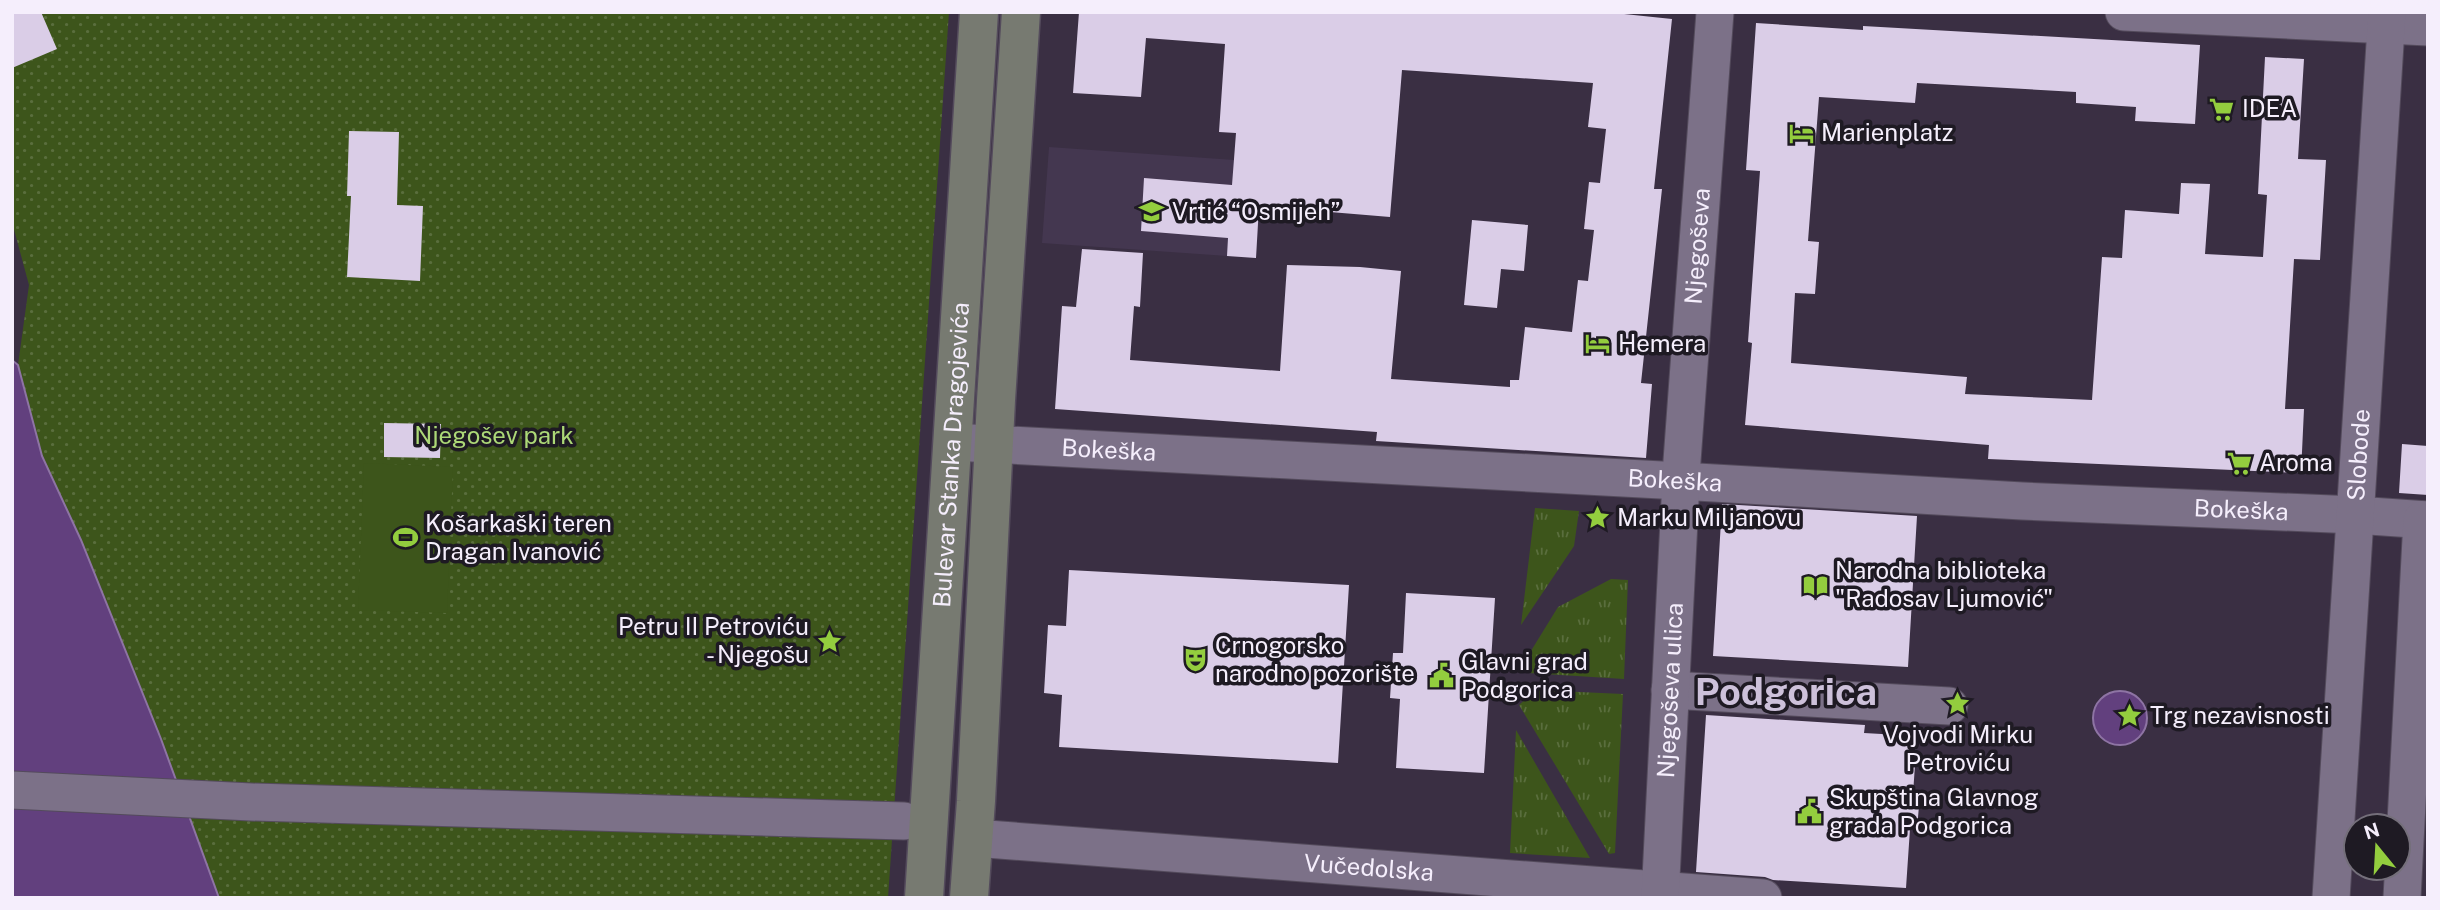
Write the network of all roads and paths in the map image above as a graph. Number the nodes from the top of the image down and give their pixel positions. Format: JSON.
{"nodes":[{"id":1,"x":979,"y":12,"type":"edge"},
{"id":2,"x":1021,"y":12,"type":"edge"},
{"id":3,"x":1716,"y":12,"type":"edge"},
{"id":4,"x":2124,"y":12,"type":"edge"},
{"id":5,"x":2386,"y":19,"type":"edge"},
{"id":6,"x":2428,"y":27,"type":"edge"},
{"id":7,"x":953,"y":442,"type":"junction"},
{"id":8,"x":994,"y":444,"type":"junction"},
{"id":9,"x":1681,"y":481,"type":"junction"},
{"id":10,"x":2339,"y":514,"type":"junction"},
{"id":11,"x":2425,"y":520,"type":"edge"},
{"id":12,"x":1670,"y":690,"type":"junction"},
{"id":13,"x":1949,"y":706,"type":"dead end"},
{"id":14,"x":12,"y":790,"type":"edge"},
{"id":15,"x":904,"y":821,"type":"dead end"},
{"id":16,"x":974,"y":838,"type":"junction"},
{"id":17,"x":1660,"y":895,"type":"edge"},
{"id":18,"x":924,"y":898,"type":"edge"},
{"id":19,"x":969,"y":898,"type":"edge"},
{"id":20,"x":1763,"y":898,"type":"edge"},
{"id":21,"x":2330,"y":898,"type":"edge"},
{"id":22,"x":2402,"y":898,"type":"edge"}],
"edges":[{"from":1,"to":7,"type":"street","name":"Bulevar Stanka Dragojevića"},
{"from":2,"to":8,"type":"street","name":"Bulevar Stanka Dragojevića"},
{"from":3,"to":9,"type":"street","name":"Njegoševa"},
{"from":4,"to":5,"type":"street"},
{"from":5,"to":6,"type":"street"},
{"from":5,"to":10,"type":"street","name":"Slobode"},
{"from":7,"to":8,"type":"street","name":"Bokeška"},
{"from":7,"to":18,"type":"street","name":"Bulevar Stanka Dragojevića"},
{"from":8,"to":9,"type":"street","name":"Bokeška"},
{"from":8,"to":16,"type":"street","name":"Bulevar Stanka Dragojevića"},
{"from":9,"to":10,"type":"street","name":"Bokeška"},
{"from":9,"to":12,"type":"street","name":"Njegoševa ulica"},
{"from":10,"to":11,"type":"street","name":"Bokeška"},
{"from":10,"to":21,"type":"street","name":"Slobode"},
{"from":11,"to":22,"type":"street"},
{"from":12,"to":13,"type":"street"},
{"from":12,"to":17,"type":"street","name":"Njegoševa ulica"},
{"from":14,"to":15,"type":"street"},
{"from":16,"to":17,"type":"street","name":"Vučedolska"},
{"from":16,"to":19,"type":"street","name":"Bulevar Stanka Dragojevića"},
{"from":17,"to":20,"type":"street","name":"Vučedolska"}]}
